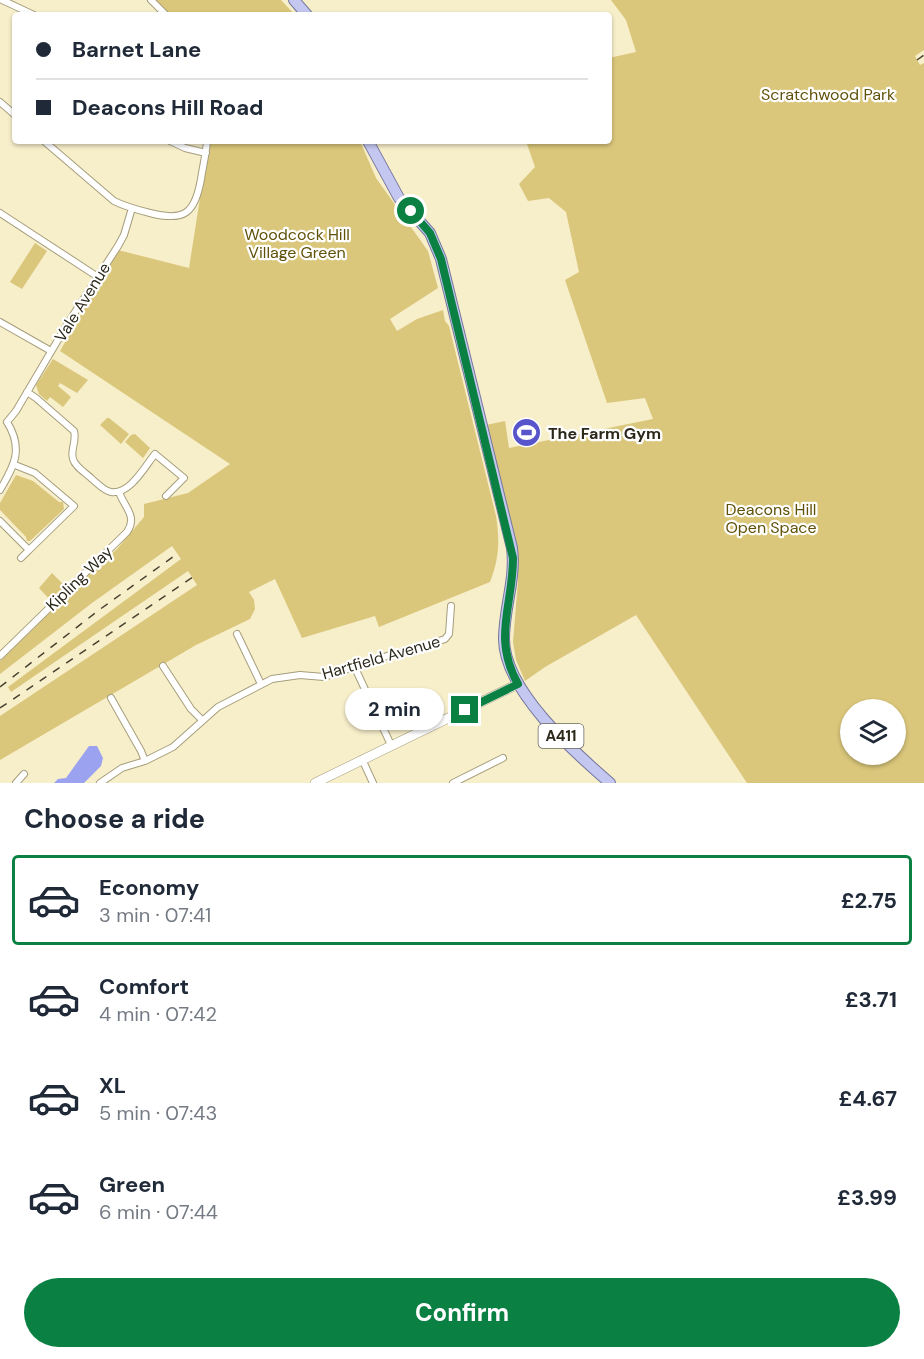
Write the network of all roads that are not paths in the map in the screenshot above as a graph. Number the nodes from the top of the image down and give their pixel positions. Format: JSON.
{"nodes":[{"id":1,"x":2,"y":0,"type":"edge"},
{"id":2,"x":151,"y":0,"type":"edge"},
{"id":3,"x":294,"y":0,"type":"edge"},
{"id":4,"x":28,"y":12,"type":"edge"},
{"id":5,"x":163,"y":12,"type":"edge"},
{"id":6,"x":304,"y":12,"type":"edge"},
{"id":7,"x":0,"y":102,"type":"edge"},
{"id":8,"x":12,"y":113,"type":"edge"},
{"id":9,"x":47,"y":144,"type":"edge"},
{"id":10,"x":176,"y":144,"type":"edge"},
{"id":11,"x":207,"y":144,"type":"edge"},
{"id":12,"x":370,"y":144,"type":"edge"},
{"id":13,"x":206,"y":153,"type":"junction"},
{"id":14,"x":132,"y":208,"type":"junction"},
{"id":15,"x":0,"y":213,"type":"edge"},
{"id":16,"x":98,"y":277,"type":"junction"},
{"id":17,"x":0,"y":322,"type":"edge"},
{"id":18,"x":51,"y":351,"type":"junction"},
{"id":19,"x":27,"y":392,"type":"junction"},
{"id":20,"x":0,"y":418,"type":"edge"},
{"id":21,"x":7,"y":422,"type":"junction"},
{"id":22,"x":15,"y":465,"type":"junction"},
{"id":23,"x":0,"y":490,"type":"edge"},
{"id":24,"x":119,"y":492,"type":"junction"},
{"id":25,"x":166,"y":496,"type":"dead end"},
{"id":26,"x":79,"y":500,"type":"dead end"},
{"id":27,"x":74,"y":506,"type":"junction"},
{"id":28,"x":1,"y":523,"type":"edge"},
{"id":29,"x":29,"y":550,"type":"junction"},
{"id":30,"x":21,"y":558,"type":"dead end"},
{"id":31,"x":451,"y":606,"type":"dead end"},
{"id":32,"x":237,"y":634,"type":"dead end"},
{"id":33,"x":0,"y":656,"type":"edge"},
{"id":34,"x":163,"y":666,"type":"dead end"},
{"id":35,"x":355,"y":668,"type":"junction"},
{"id":36,"x":261,"y":684,"type":"junction"},
{"id":37,"x":518,"y":684,"type":"junction"},
{"id":38,"x":111,"y":698,"type":"dead end"},
{"id":39,"x":202,"y":720,"type":"junction"},
{"id":40,"x":391,"y":745,"type":"junction"},
{"id":41,"x":503,"y":758,"type":"dead end"},
{"id":42,"x":362,"y":759,"type":"junction"},
{"id":43,"x":145,"y":761,"type":"junction"},
{"id":44,"x":24,"y":774,"type":"dead end"},
{"id":45,"x":16,"y":783,"type":"edge"},
{"id":46,"x":100,"y":783,"type":"edge"},
{"id":47,"x":315,"y":783,"type":"edge"},
{"id":48,"x":373,"y":783,"type":"edge"},
{"id":49,"x":453,"y":783,"type":"edge"},
{"id":50,"x":610,"y":783,"type":"edge"}],
"edges":[{"from":1,"to":4,"type":"street"},
{"from":2,"to":5,"type":"street"},
{"from":3,"to":6,"type":"main road"},
{"from":7,"to":8,"type":"street"},
{"from":9,"to":14,"type":"street"},
{"from":10,"to":13,"type":"street"},
{"from":11,"to":13,"type":"street"},
{"from":12,"to":37,"type":"main road","number":"A411"},
{"from":13,"to":14,"type":"street"},
{"from":14,"to":16,"type":"street","name":"Vale Avenue"},
{"from":15,"to":16,"type":"street"},
{"from":16,"to":18,"type":"street","name":"Vale Avenue"},
{"from":17,"to":18,"type":"street"},
{"from":18,"to":19,"type":"street","name":"Vale Avenue"},
{"from":19,"to":21,"type":"street","name":"Vale Avenue"},
{"from":19,"to":24,"type":"street"},
{"from":20,"to":21,"type":"street"},
{"from":21,"to":22,"type":"street"},
{"from":22,"to":23,"type":"street"},
{"from":22,"to":27,"type":"street"},
{"from":24,"to":25,"type":"street"},
{"from":24,"to":33,"type":"street","name":"Kipling Way"},
{"from":26,"to":27,"type":"street"},
{"from":27,"to":29,"type":"street"},
{"from":28,"to":29,"type":"street"},
{"from":29,"to":30,"type":"street"},
{"from":31,"to":35,"type":"street","name":"Hartfield Avenue"},
{"from":32,"to":36,"type":"street"},
{"from":34,"to":39,"type":"street"},
{"from":35,"to":36,"type":"street","name":"Hartfield Avenue"},
{"from":35,"to":40,"type":"street"},
{"from":36,"to":39,"type":"street","name":"Hartfield Avenue"},
{"from":37,"to":40,"type":"street"},
{"from":37,"to":50,"type":"main road","number":"A411"},
{"from":38,"to":43,"type":"street"},
{"from":39,"to":43,"type":"street","name":"Hartfield Avenue"},
{"from":40,"to":42,"type":"street"},
{"from":41,"to":49,"type":"street"},
{"from":42,"to":47,"type":"street"},
{"from":42,"to":48,"type":"street"},
{"from":43,"to":46,"type":"street","name":"Hartfield Avenue"},
{"from":44,"to":45,"type":"street"}]}
